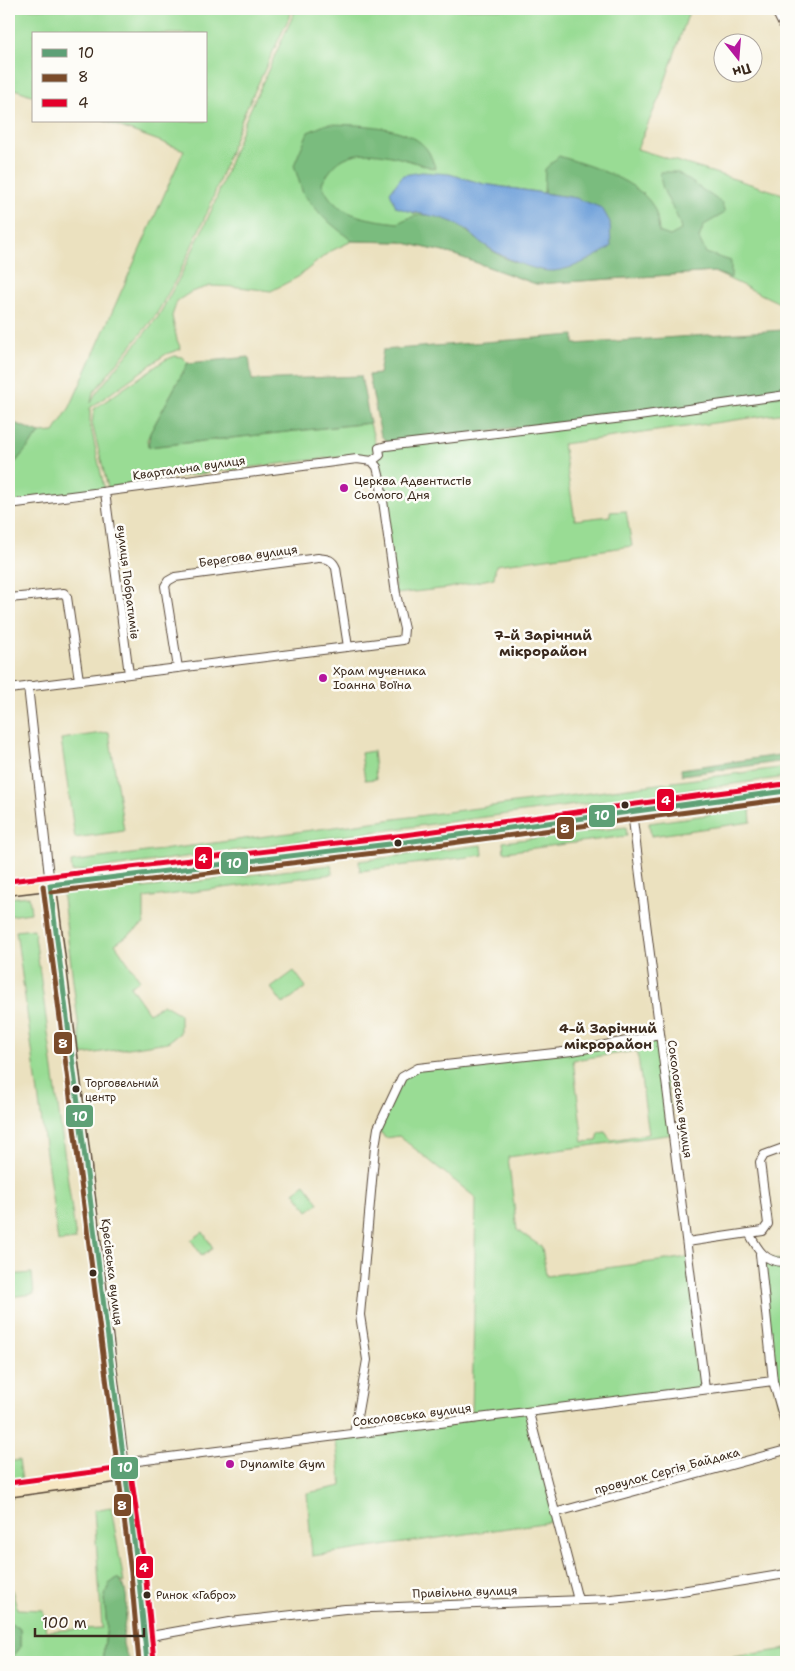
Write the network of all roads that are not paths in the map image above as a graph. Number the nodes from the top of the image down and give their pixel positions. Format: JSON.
{"nodes":[{"id":1,"x":771,"y":9,"type":"edge"},
{"id":2,"x":786,"y":31,"type":"edge"},
{"id":3,"x":786,"y":395,"type":"edge"},
{"id":4,"x":372,"y":461,"type":"junction"},
{"id":5,"x":105,"y":492,"type":"junction"},
{"id":6,"x":9,"y":504,"type":"edge"},
{"id":7,"x":9,"y":598,"type":"edge"},
{"id":8,"x":348,"y":646,"type":"junction"},
{"id":9,"x":178,"y":668,"type":"junction"},
{"id":10,"x":129,"y":674,"type":"junction"},
{"id":11,"x":78,"y":680,"type":"junction"},
{"id":12,"x":28,"y":686,"type":"junction"},
{"id":13,"x":9,"y":688,"type":"edge"},
{"id":14,"x":786,"y":791,"type":"edge"},
{"id":15,"x":632,"y":812,"type":"junction"},
{"id":16,"x":50,"y":885,"type":"junction"},
{"id":17,"x":9,"y":889,"type":"edge"},
{"id":18,"x":660,"y":1035,"type":"junction"},
{"id":19,"x":786,"y":1147,"type":"edge"},
{"id":20,"x":749,"y":1234,"type":"junction"},
{"id":21,"x":687,"y":1242,"type":"junction"},
{"id":22,"x":760,"y":1254,"type":"junction"},
{"id":23,"x":786,"y":1262,"type":"edge"},
{"id":24,"x":772,"y":1381,"type":"junction"},
{"id":25,"x":705,"y":1389,"type":"junction"},
{"id":26,"x":529,"y":1413,"type":"junction"},
{"id":27,"x":786,"y":1426,"type":"edge"},
{"id":28,"x":354,"y":1434,"type":"junction"},
{"id":29,"x":786,"y":1450,"type":"edge"},
{"id":30,"x":123,"y":1469,"type":"junction"},
{"id":31,"x":9,"y":1491,"type":"edge"},
{"id":32,"x":554,"y":1513,"type":"junction"},
{"id":33,"x":786,"y":1574,"type":"edge"},
{"id":34,"x":578,"y":1600,"type":"junction"},
{"id":35,"x":145,"y":1637,"type":"junction"},
{"id":36,"x":147,"y":1662,"type":"edge"}],
"edges":[{"from":1,"to":2,"type":"street"},
{"from":3,"to":4,"type":"street"},
{"from":4,"to":5,"type":"street","name":"Квартальна вулиця"},
{"from":4,"to":8,"type":"street"},
{"from":5,"to":6,"type":"street","name":"Квартальна вулиця"},
{"from":5,"to":10,"type":"street","name":"вулиця Побратимів"},
{"from":7,"to":11,"type":"street"},
{"from":8,"to":9,"type":"street"},
{"from":8,"to":9,"type":"street","name":"Берегова вулиця"},
{"from":9,"to":10,"type":"street"},
{"from":10,"to":11,"type":"street"},
{"from":11,"to":12,"type":"street"},
{"from":12,"to":13,"type":"street"},
{"from":12,"to":16,"type":"street"},
{"from":14,"to":15,"type":"street"},
{"from":15,"to":16,"type":"street"},
{"from":15,"to":18,"type":"street","name":"Соколовська вулиця"},
{"from":16,"to":17,"type":"street"},
{"from":16,"to":30,"type":"street","name":"Кресівська вулиця"},
{"from":18,"to":21,"type":"street","name":"Соколовська вулиця"},
{"from":18,"to":28,"type":"street"},
{"from":19,"to":20,"type":"street"},
{"from":20,"to":21,"type":"street"},
{"from":20,"to":22,"type":"street"},
{"from":21,"to":25,"type":"street","name":"Соколовська вулиця"},
{"from":22,"to":23,"type":"street"},
{"from":22,"to":24,"type":"street"},
{"from":24,"to":25,"type":"street","name":"Соколовська вулиця"},
{"from":24,"to":27,"type":"street"},
{"from":25,"to":26,"type":"street","name":"Соколовська вулиця"},
{"from":26,"to":28,"type":"street","name":"Соколовська вулиця"},
{"from":26,"to":32,"type":"street"},
{"from":28,"to":30,"type":"street","name":"Соколовська вулиця"},
{"from":29,"to":32,"type":"street","name":"провулок Сергія Байдака"},
{"from":30,"to":31,"type":"street"},
{"from":30,"to":35,"type":"street","name":"Кресівська вулиця"},
{"from":32,"to":34,"type":"street"},
{"from":33,"to":34,"type":"street","name":"Привільна вулиця"},
{"from":34,"to":35,"type":"street","name":"Привільна вулиця"},
{"from":35,"to":36,"type":"street","name":"Кресівська вулиця"}]}
